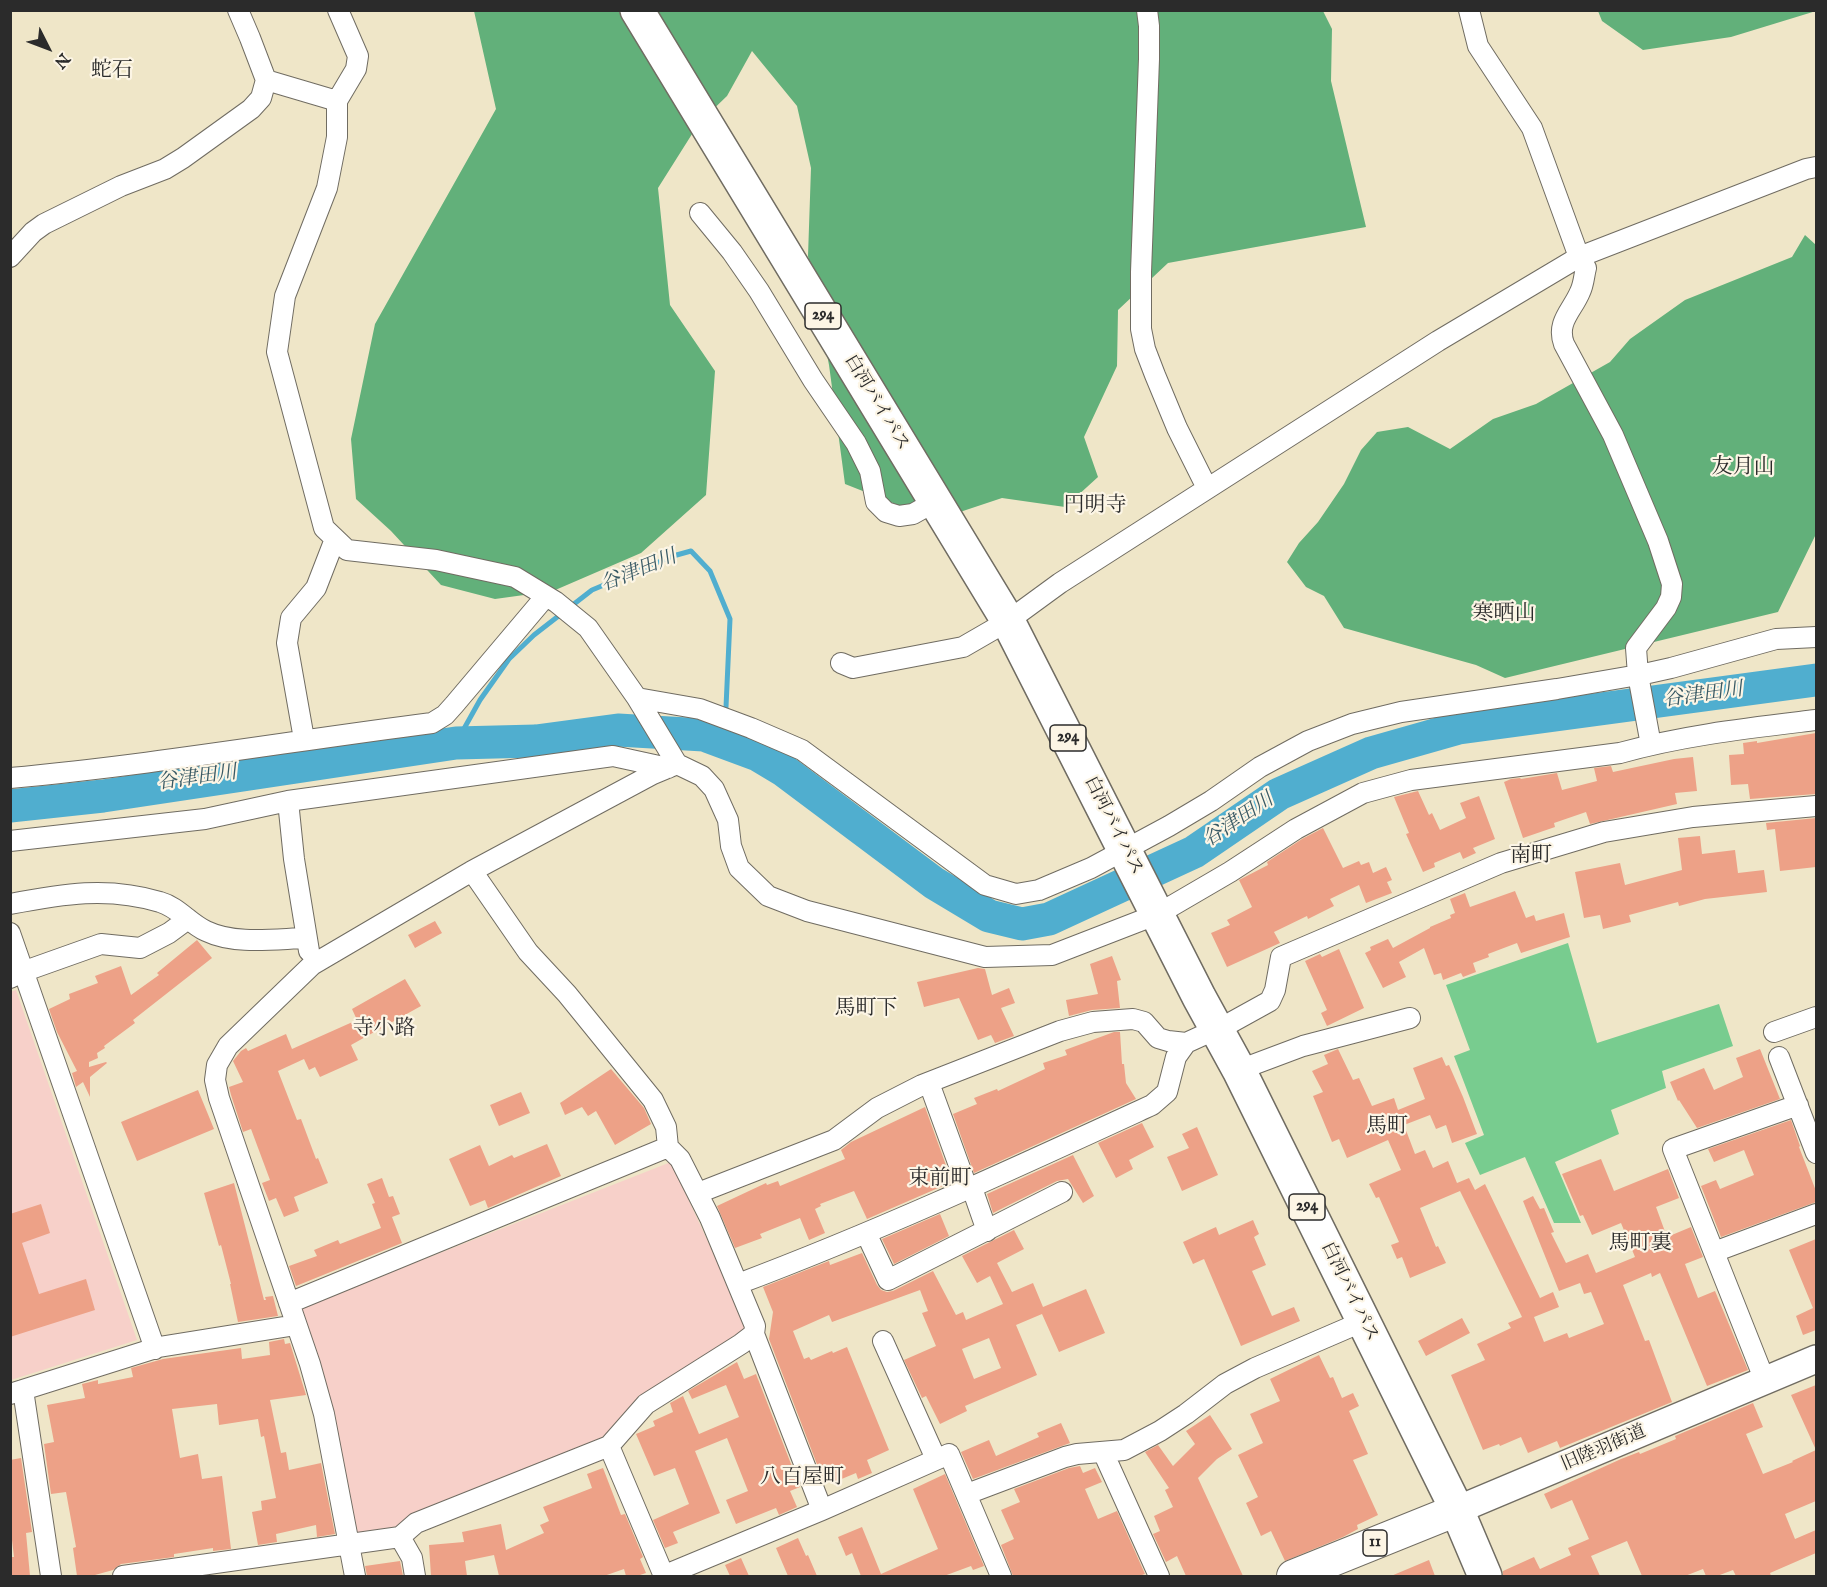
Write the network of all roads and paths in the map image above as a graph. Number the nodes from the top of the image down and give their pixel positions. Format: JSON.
{"nodes":[{"id":1,"x":238,"y":10,"type":"edge"},
{"id":2,"x":339,"y":10,"type":"edge"},
{"id":3,"x":637,"y":10,"type":"edge"},
{"id":4,"x":1147,"y":10,"type":"edge"},
{"id":5,"x":1469,"y":10,"type":"edge"},
{"id":6,"x":266,"y":80,"type":"junction"},
{"id":7,"x":337,"y":101,"type":"junction"},
{"id":8,"x":1816,"y":167,"type":"edge"},
{"id":9,"x":700,"y":213,"type":"dead end"},
{"id":10,"x":10,"y":257,"type":"edge"},
{"id":11,"x":1579,"y":257,"type":"junction"},
{"id":12,"x":1207,"y":488,"type":"junction"},
{"id":13,"x":936,"y":501,"type":"junction"},
{"id":14,"x":335,"y":539,"type":"junction"},
{"id":15,"x":551,"y":599,"type":"junction"},
{"id":16,"x":1008,"y":621,"type":"junction"},
{"id":17,"x":1816,"y":637,"type":"edge"},
{"id":18,"x":841,"y":663,"type":"dead end"},
{"id":19,"x":1640,"y":680,"type":"junction"},
{"id":20,"x":637,"y":699,"type":"junction"},
{"id":21,"x":1816,"y":720,"type":"edge"},
{"id":22,"x":304,"y":739,"type":"junction"},
{"id":23,"x":1651,"y":745,"type":"junction"},
{"id":24,"x":673,"y":766,"type":"junction"},
{"id":25,"x":10,"y":778,"type":"edge"},
{"id":26,"x":288,"y":801,"type":"junction"},
{"id":27,"x":1816,"y":806,"type":"edge"},
{"id":28,"x":10,"y":842,"type":"edge"},
{"id":29,"x":1127,"y":852,"type":"junction"},
{"id":30,"x":472,"y":872,"type":"junction"},
{"id":31,"x":10,"y":904,"type":"edge"},
{"id":32,"x":1155,"y":910,"type":"junction"},
{"id":33,"x":188,"y":919,"type":"junction"},
{"id":34,"x":10,"y":933,"type":"edge"},
{"id":35,"x":306,"y":938,"type":"junction"},
{"id":36,"x":312,"y":965,"type":"junction"},
{"id":37,"x":18,"y":974,"type":"edge"},
{"id":38,"x":1816,"y":1017,"type":"edge"},
{"id":39,"x":1410,"y":1018,"type":"dead end"},
{"id":40,"x":1216,"y":1029,"type":"junction"},
{"id":41,"x":1774,"y":1032,"type":"dead end"},
{"id":42,"x":1185,"y":1042,"type":"junction"},
{"id":43,"x":1779,"y":1057,"type":"dead end"},
{"id":44,"x":1239,"y":1070,"type":"junction"},
{"id":45,"x":929,"y":1083,"type":"junction"},
{"id":46,"x":1798,"y":1105,"type":"junction"},
{"id":47,"x":668,"y":1147,"type":"junction"},
{"id":48,"x":1816,"y":1153,"type":"edge"},
{"id":49,"x":970,"y":1189,"type":"junction"},
{"id":50,"x":1062,"y":1192,"type":"dead end"},
{"id":51,"x":698,"y":1193,"type":"junction"},
{"id":52,"x":1816,"y":1214,"type":"edge"},
{"id":53,"x":987,"y":1231,"type":"junction"},
{"id":54,"x":866,"y":1233,"type":"junction"},
{"id":55,"x":1714,"y":1252,"type":"junction"},
{"id":56,"x":738,"y":1284,"type":"junction"},
{"id":57,"x":289,"y":1303,"type":"junction"},
{"id":58,"x":1364,"y":1321,"type":"junction"},
{"id":59,"x":296,"y":1324,"type":"junction"},
{"id":60,"x":754,"y":1334,"type":"junction"},
{"id":61,"x":883,"y":1341,"type":"dead end"},
{"id":62,"x":155,"y":1348,"type":"junction"},
{"id":63,"x":1816,"y":1359,"type":"edge"},
{"id":64,"x":1765,"y":1381,"type":"junction"},
{"id":65,"x":17,"y":1392,"type":"edge"},
{"id":66,"x":609,"y":1446,"type":"junction"},
{"id":67,"x":1103,"y":1452,"type":"junction"},
{"id":68,"x":936,"y":1459,"type":"junction"},
{"id":69,"x":967,"y":1494,"type":"junction"},
{"id":70,"x":822,"y":1510,"type":"junction"},
{"id":71,"x":1457,"y":1510,"type":"junction"},
{"id":72,"x":400,"y":1537,"type":"junction"},
{"id":73,"x":350,"y":1544,"type":"junction"},
{"id":74,"x":51,"y":1576,"type":"edge"},
{"id":75,"x":123,"y":1576,"type":"edge"},
{"id":76,"x":355,"y":1576,"type":"edge"},
{"id":77,"x":415,"y":1576,"type":"edge"},
{"id":78,"x":664,"y":1576,"type":"edge"},
{"id":79,"x":1001,"y":1576,"type":"edge"},
{"id":80,"x":1159,"y":1576,"type":"edge"},
{"id":81,"x":1293,"y":1576,"type":"edge"},
{"id":82,"x":1485,"y":1576,"type":"edge"}],
"edges":[{"from":1,"to":6,"type":"street"},
{"from":2,"to":7,"type":"street"},
{"from":3,"to":13,"type":"highway","name":"白河バイパス","number":"294"},
{"from":4,"to":12,"type":"street"},
{"from":5,"to":11,"type":"street"},
{"from":6,"to":7,"type":"street"},
{"from":6,"to":10,"type":"street"},
{"from":7,"to":14,"type":"street"},
{"from":8,"to":11,"type":"street"},
{"from":9,"to":13,"type":"street"},
{"from":11,"to":12,"type":"street"},
{"from":11,"to":19,"type":"street"},
{"from":12,"to":16,"type":"street"},
{"from":13,"to":16,"type":"highway","name":"白河バイパス","number":"294"},
{"from":14,"to":15,"type":"street"},
{"from":14,"to":22,"type":"street"},
{"from":15,"to":20,"type":"street"},
{"from":15,"to":22,"type":"street"},
{"from":16,"to":18,"type":"street"},
{"from":16,"to":29,"type":"highway","name":"白河バイパス","number":"294"},
{"from":17,"to":19,"type":"street"},
{"from":19,"to":23,"type":"street"},
{"from":19,"to":29,"type":"street"},
{"from":20,"to":24,"type":"street"},
{"from":20,"to":29,"type":"street"},
{"from":21,"to":23,"type":"street"},
{"from":22,"to":25,"type":"street"},
{"from":23,"to":32,"type":"street"},
{"from":24,"to":26,"type":"street"},
{"from":24,"to":30,"type":"street"},
{"from":24,"to":32,"type":"street"},
{"from":26,"to":28,"type":"street"},
{"from":26,"to":35,"type":"street"},
{"from":27,"to":40,"type":"street"},
{"from":29,"to":32,"type":"highway","name":"白河バイパス","number":"294"},
{"from":30,"to":36,"type":"street"},
{"from":30,"to":47,"type":"street"},
{"from":31,"to":33,"type":"street"},
{"from":32,"to":40,"type":"highway","name":"白河バイパス","number":"294"},
{"from":33,"to":35,"type":"street"},
{"from":33,"to":37,"type":"street"},
{"from":34,"to":37,"type":"street"},
{"from":35,"to":36,"type":"street"},
{"from":36,"to":57,"type":"street"},
{"from":37,"to":62,"type":"street"},
{"from":38,"to":41,"type":"street"},
{"from":39,"to":44,"type":"street"},
{"from":40,"to":42,"type":"street"},
{"from":40,"to":44,"type":"highway","name":"白河バイパス","number":"294"},
{"from":42,"to":45,"type":"street"},
{"from":42,"to":49,"type":"street"},
{"from":43,"to":46,"type":"street"},
{"from":44,"to":58,"type":"highway","name":"白河バイパス","number":"294"},
{"from":45,"to":49,"type":"street"},
{"from":45,"to":51,"type":"street"},
{"from":46,"to":48,"type":"street"},
{"from":46,"to":55,"type":"street"},
{"from":47,"to":51,"type":"street"},
{"from":47,"to":57,"type":"street"},
{"from":49,"to":53,"type":"street"},
{"from":49,"to":54,"type":"street"},
{"from":50,"to":53,"type":"street"},
{"from":51,"to":56,"type":"street"},
{"from":52,"to":55,"type":"street"},
{"from":53,"to":54,"type":"street"},
{"from":54,"to":56,"type":"street"},
{"from":55,"to":64,"type":"street"},
{"from":56,"to":60,"type":"street"},
{"from":57,"to":59,"type":"street"},
{"from":58,"to":67,"type":"street"},
{"from":58,"to":71,"type":"highway","name":"白河バイパス","number":"294"},
{"from":59,"to":62,"type":"street"},
{"from":59,"to":73,"type":"street"},
{"from":60,"to":66,"type":"street"},
{"from":60,"to":70,"type":"street"},
{"from":61,"to":68,"type":"street"},
{"from":62,"to":65,"type":"street"},
{"from":63,"to":64,"type":"street","name":"旧陸羽街道"},
{"from":64,"to":71,"type":"street","name":"旧陸羽街道"},
{"from":65,"to":74,"type":"street"},
{"from":66,"to":72,"type":"street"},
{"from":66,"to":78,"type":"street"},
{"from":67,"to":69,"type":"street"},
{"from":67,"to":80,"type":"street"},
{"from":68,"to":69,"type":"street"},
{"from":68,"to":70,"type":"street"},
{"from":69,"to":79,"type":"street"},
{"from":70,"to":78,"type":"street"},
{"from":71,"to":81,"type":"main road","number":"11"},
{"from":71,"to":82,"type":"highway","number":"294"},
{"from":72,"to":73,"type":"street"},
{"from":72,"to":77,"type":"street"},
{"from":73,"to":75,"type":"street"},
{"from":73,"to":76,"type":"street"}]}
